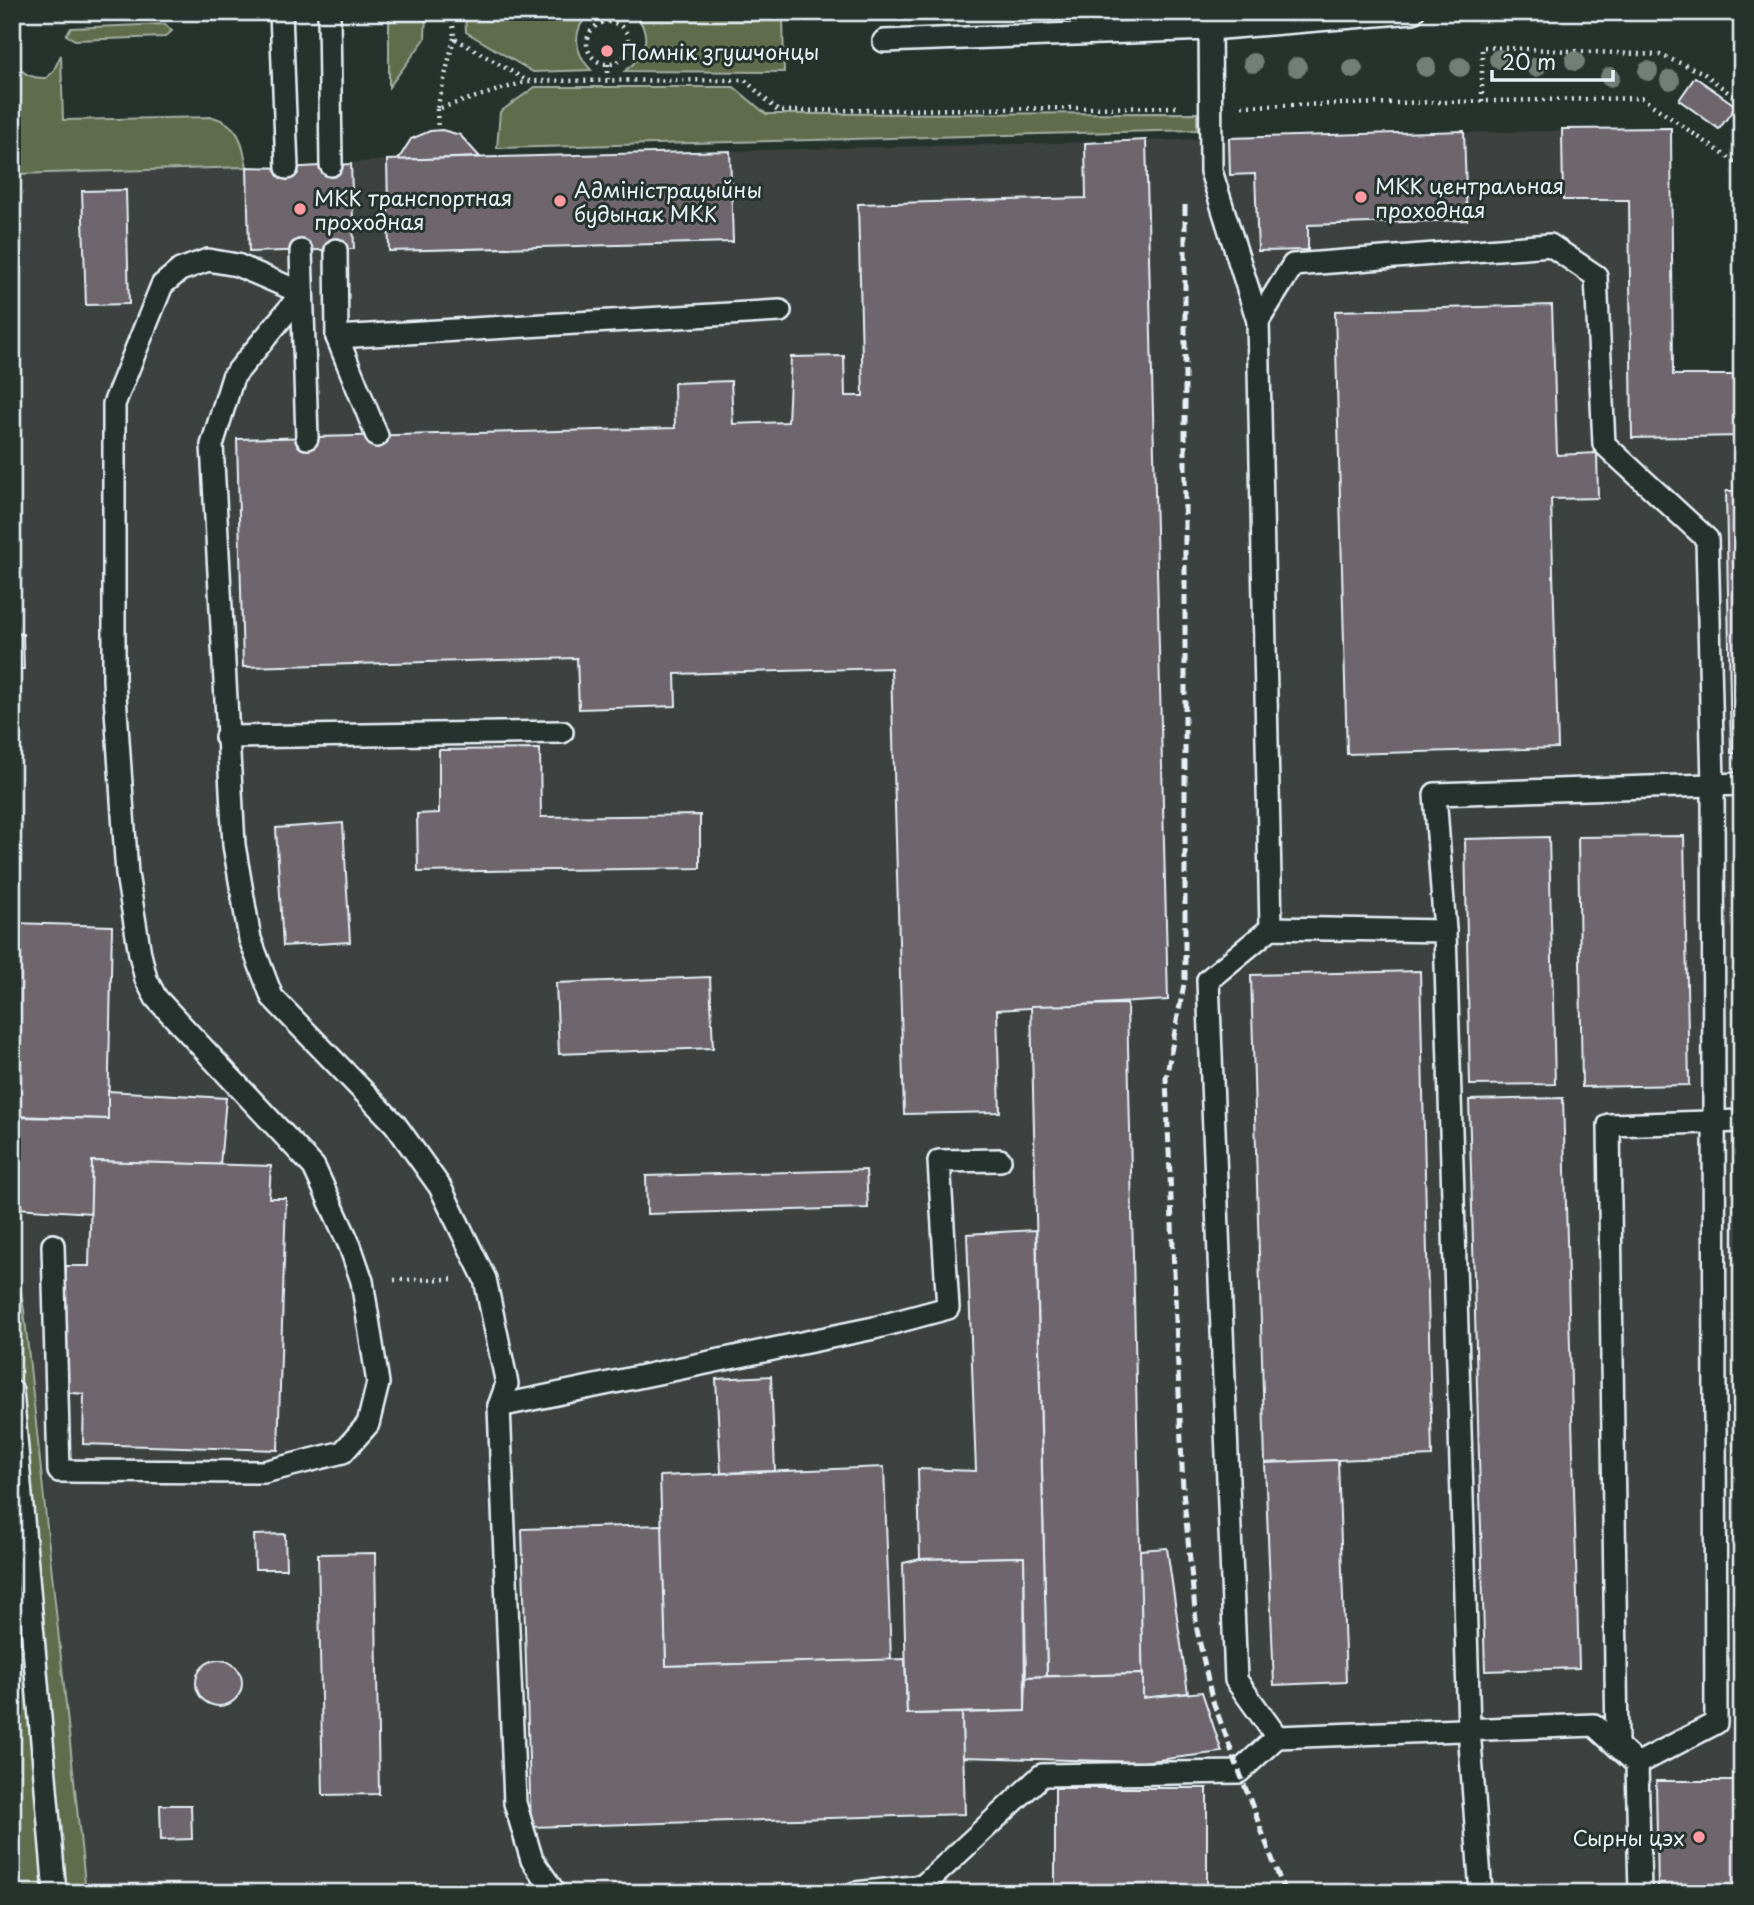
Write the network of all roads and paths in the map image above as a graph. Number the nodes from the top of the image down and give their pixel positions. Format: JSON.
{"nodes":[{"id":1,"x":281,"y":12,"type":"edge"},
{"id":2,"x":329,"y":12,"type":"edge"},
{"id":3,"x":452,"y":12,"type":"edge"},
{"id":4,"x":609,"y":12,"type":"edge"},
{"id":5,"x":1413,"y":12,"type":"edge"},
{"id":6,"x":1286,"y":18,"type":"edge"},
{"id":7,"x":1210,"y":21,"type":"edge"},
{"id":8,"x":609,"y":22,"type":"junction"},
{"id":9,"x":454,"y":38,"type":"junction"},
{"id":10,"x":884,"y":41,"type":"dead end"},
{"id":11,"x":607,"y":64,"type":"junction"},
{"id":12,"x":608,"y":79,"type":"junction"},
{"id":13,"x":528,"y":81,"type":"junction"},
{"id":14,"x":1482,"y":101,"type":"junction"},
{"id":15,"x":1742,"y":103,"type":"edge"},
{"id":16,"x":1209,"y":106,"type":"junction"},
{"id":17,"x":437,"y":109,"type":"junction"},
{"id":18,"x":438,"y":130,"type":"dead end"},
{"id":19,"x":331,"y":164,"type":"dead end"},
{"id":20,"x":1742,"y":167,"type":"edge"},
{"id":21,"x":287,"y":168,"type":"dead end"},
{"id":22,"x":336,"y":250,"type":"dead end"},
{"id":23,"x":301,"y":251,"type":"dead end"},
{"id":24,"x":302,"y":293,"type":"junction"},
{"id":25,"x":780,"y":311,"type":"dead end"},
{"id":26,"x":1258,"y":321,"type":"junction"},
{"id":27,"x":337,"y":337,"type":"junction"},
{"id":28,"x":377,"y":436,"type":"dead end"},
{"id":29,"x":307,"y":438,"type":"dead end"},
{"id":30,"x":562,"y":732,"type":"dead end"},
{"id":31,"x":226,"y":737,"type":"junction"},
{"id":32,"x":1713,"y":784,"type":"junction"},
{"id":33,"x":1742,"y":784,"type":"edge"},
{"id":34,"x":1270,"y":928,"type":"junction"},
{"id":35,"x":1445,"y":931,"type":"junction"},
{"id":36,"x":1742,"y":1121,"type":"edge"},
{"id":37,"x":1713,"y":1123,"type":"junction"},
{"id":38,"x":1000,"y":1160,"type":"dead end"},
{"id":39,"x":53,"y":1245,"type":"dead end"},
{"id":40,"x":485,"y":1279,"type":"junction"},
{"id":41,"x":362,"y":1281,"type":"junction"},
{"id":42,"x":12,"y":1391,"type":"edge"},
{"id":43,"x":499,"y":1406,"type":"junction"},
{"id":44,"x":1469,"y":1729,"type":"junction"},
{"id":45,"x":1277,"y":1737,"type":"junction"},
{"id":46,"x":1616,"y":1746,"type":"junction"},
{"id":47,"x":1637,"y":1764,"type":"junction"},
{"id":48,"x":55,"y":1893,"type":"edge"},
{"id":49,"x":555,"y":1893,"type":"edge"},
{"id":50,"x":855,"y":1893,"type":"edge"},
{"id":51,"x":1481,"y":1893,"type":"edge"},
{"id":52,"x":1640,"y":1893,"type":"edge"}],
"edges":[{"from":1,"to":21,"type":"lane"},
{"from":2,"to":19,"type":"lane"},
{"from":3,"to":9,"type":"path"},
{"from":4,"to":8,"type":"path"},
{"from":5,"to":6,"type":"lane"},
{"from":6,"to":7,"type":"lane"},
{"from":7,"to":10,"type":"lane"},
{"from":7,"to":16,"type":"lane"},
{"from":8,"to":11,"type":"path"},
{"from":8,"to":11,"type":"path"},
{"from":9,"to":13,"type":"path"},
{"from":9,"to":17,"type":"path"},
{"from":11,"to":12,"type":"path"},
{"from":12,"to":13,"type":"path"},
{"from":12,"to":16,"type":"path"},
{"from":13,"to":17,"type":"path"},
{"from":14,"to":15,"type":"path"},
{"from":14,"to":16,"type":"path"},
{"from":14,"to":20,"type":"path"},
{"from":16,"to":26,"type":"lane"},
{"from":17,"to":18,"type":"path"},
{"from":22,"to":27,"type":"lane"},
{"from":23,"to":24,"type":"lane"},
{"from":24,"to":29,"type":"lane"},
{"from":24,"to":31,"type":"lane"},
{"from":24,"to":41,"type":"lane"},
{"from":25,"to":27,"type":"lane"},
{"from":26,"to":32,"type":"lane"},
{"from":26,"to":34,"type":"lane"},
{"from":27,"to":28,"type":"lane"},
{"from":30,"to":31,"type":"lane"},
{"from":31,"to":40,"type":"lane"},
{"from":32,"to":33,"type":"lane"},
{"from":32,"to":35,"type":"lane"},
{"from":32,"to":37,"type":"lane"},
{"from":34,"to":35,"type":"lane"},
{"from":34,"to":45,"type":"lane"},
{"from":35,"to":44,"type":"lane"},
{"from":36,"to":37,"type":"lane"},
{"from":37,"to":46,"type":"lane"},
{"from":37,"to":47,"type":"lane"},
{"from":38,"to":43,"type":"lane"},
{"from":39,"to":41,"type":"lane"},
{"from":40,"to":41,"type":"path"},
{"from":40,"to":43,"type":"lane"},
{"from":42,"to":48,"type":"lane"},
{"from":43,"to":49,"type":"lane"},
{"from":44,"to":45,"type":"lane"},
{"from":44,"to":46,"type":"lane"},
{"from":44,"to":51,"type":"lane"},
{"from":45,"to":50,"type":"lane"},
{"from":46,"to":47,"type":"lane"},
{"from":47,"to":52,"type":"lane"}]}
